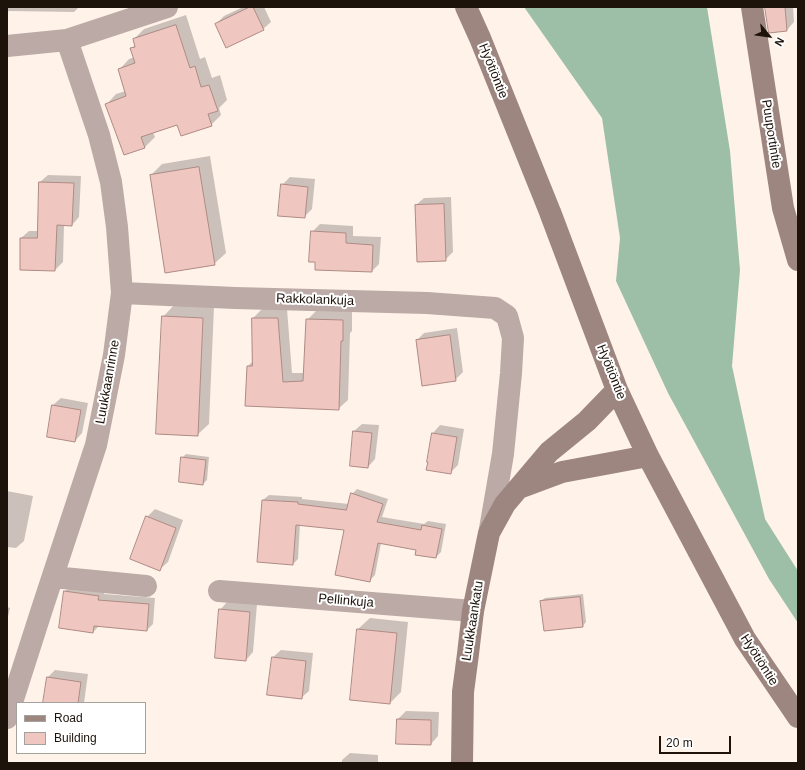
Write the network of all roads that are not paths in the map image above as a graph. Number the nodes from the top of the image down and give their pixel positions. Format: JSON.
{"nodes":[{"id":1,"x":167,"y":7,"type":"edge"},
{"id":2,"x":466,"y":7,"type":"edge"},
{"id":3,"x":752,"y":7,"type":"edge"},
{"id":4,"x":67,"y":40,"type":"junction"},
{"id":5,"x":7,"y":46,"type":"edge"},
{"id":6,"x":798,"y":260,"type":"edge"},
{"id":7,"x":122,"y":293,"type":"junction"},
{"id":8,"x":617,"y":390,"type":"junction"},
{"id":9,"x":648,"y":456,"type":"junction"},
{"id":10,"x":518,"y":488,"type":"junction"},
{"id":11,"x":489,"y":533,"type":"junction"},
{"id":12,"x":53,"y":577,"type":"junction"},
{"id":13,"x":146,"y":586,"type":"dead end"},
{"id":14,"x":219,"y":591,"type":"dead end"},
{"id":15,"x":473,"y":611,"type":"junction"},
{"id":16,"x":798,"y":717,"type":"edge"},
{"id":17,"x":7,"y":718,"type":"edge"},
{"id":18,"x":462,"y":763,"type":"edge"}],
"edges":[{"from":1,"to":4,"type":"street"},
{"from":2,"to":8,"type":"street","name":"Hyötiöntie"},
{"from":3,"to":6,"type":"street","name":"Puuportintie"},
{"from":4,"to":5,"type":"street"},
{"from":4,"to":7,"type":"street","name":"Luukkaanrinne"},
{"from":7,"to":11,"type":"street","name":"Rakkolankuja"},
{"from":7,"to":12,"type":"street","name":"Luukkaanrinne"},
{"from":8,"to":9,"type":"street","name":"Hyötiöntie"},
{"from":8,"to":10,"type":"street","name":"Luukkaankatu"},
{"from":9,"to":10,"type":"street"},
{"from":9,"to":16,"type":"street","name":"Hyötiöntie"},
{"from":10,"to":11,"type":"street","name":"Luukkaankatu"},
{"from":11,"to":15,"type":"street","name":"Luukkaankatu"},
{"from":12,"to":13,"type":"street"},
{"from":12,"to":17,"type":"street","name":"Luukkaanrinne"},
{"from":14,"to":15,"type":"street","name":"Pellinkuja"},
{"from":15,"to":18,"type":"street","name":"Luukkaankatu"}]}
